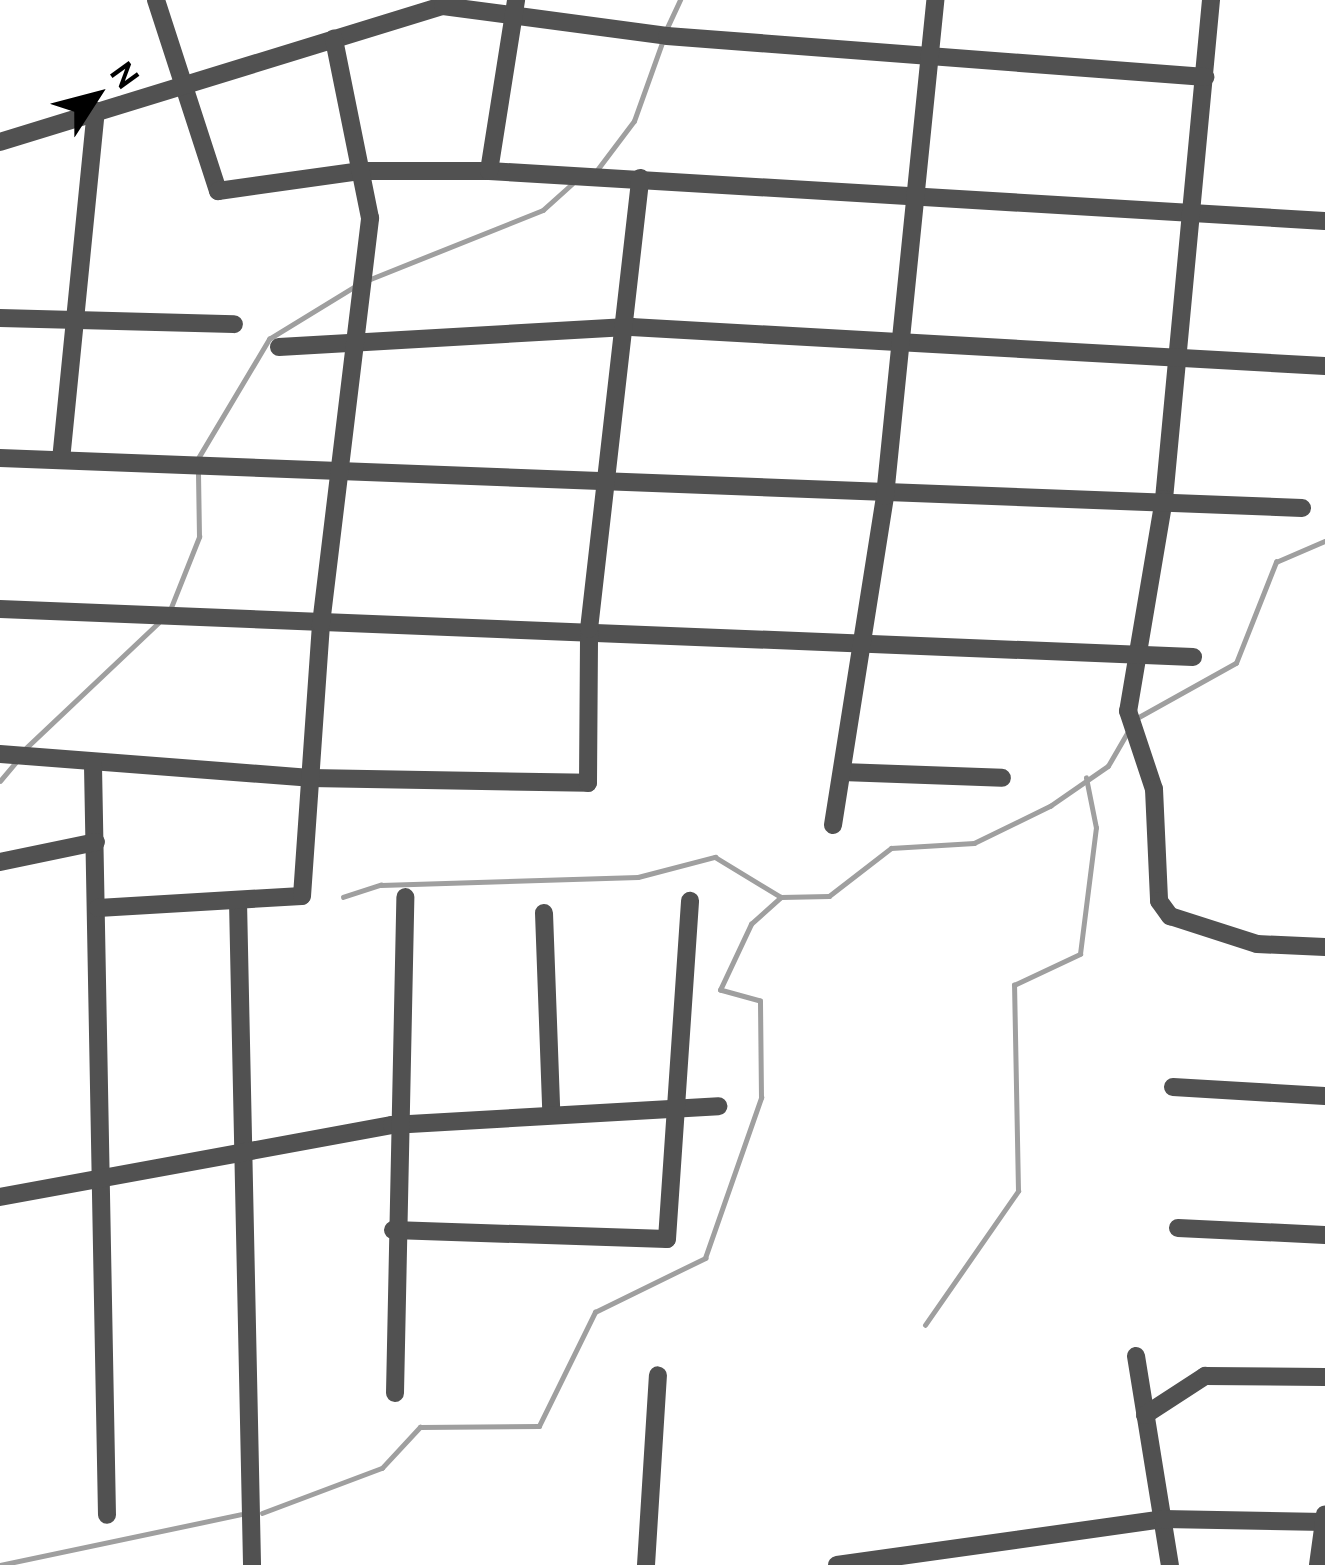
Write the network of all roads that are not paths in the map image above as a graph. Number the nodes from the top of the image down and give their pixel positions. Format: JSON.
{"nodes":[{"id":1,"x":156,"y":0,"type":"edge"},
{"id":2,"x":935,"y":0,"type":"edge"},
{"id":3,"x":1211,"y":0,"type":"edge"},
{"id":4,"x":515,"y":9,"type":"edge"},
{"id":5,"x":334,"y":39,"type":"junction"},
{"id":6,"x":928,"y":59,"type":"junction"},
{"id":7,"x":1205,"y":76,"type":"junction"},
{"id":8,"x":185,"y":82,"type":"junction"},
{"id":9,"x":96,"y":111,"type":"junction"},
{"id":10,"x":0,"y":142,"type":"edge"},
{"id":11,"x":360,"y":171,"type":"junction"},
{"id":12,"x":490,"y":171,"type":"junction"},
{"id":13,"x":640,"y":178,"type":"junction"},
{"id":14,"x":914,"y":205,"type":"junction"},
{"id":15,"x":1187,"y":215,"type":"junction"},
{"id":16,"x":1325,"y":220,"type":"edge"},
{"id":17,"x":0,"y":318,"type":"edge"},
{"id":18,"x":70,"y":318,"type":"junction"},
{"id":19,"x":234,"y":324,"type":"dead end"},
{"id":20,"x":631,"y":327,"type":"junction"},
{"id":21,"x":355,"y":345,"type":"junction"},
{"id":22,"x":279,"y":347,"type":"dead end"},
{"id":23,"x":899,"y":349,"type":"junction"},
{"id":24,"x":1171,"y":359,"type":"junction"},
{"id":25,"x":1325,"y":366,"type":"edge"},
{"id":26,"x":0,"y":458,"type":"edge"},
{"id":27,"x":61,"y":460,"type":"junction"},
{"id":28,"x":340,"y":471,"type":"junction"},
{"id":29,"x":610,"y":483,"type":"junction"},
{"id":30,"x":885,"y":496,"type":"junction"},
{"id":31,"x":1164,"y":499,"type":"junction"},
{"id":32,"x":1302,"y":508,"type":"dead end"},
{"id":33,"x":0,"y":609,"type":"edge"},
{"id":34,"x":320,"y":624,"type":"junction"},
{"id":35,"x":589,"y":628,"type":"junction"},
{"id":36,"x":865,"y":638,"type":"junction"},
{"id":37,"x":1137,"y":650,"type":"junction"},
{"id":38,"x":1193,"y":657,"type":"dead end"},
{"id":39,"x":15,"y":757,"type":"edge"},
{"id":40,"x":93,"y":766,"type":"junction"},
{"id":41,"x":842,"y":772,"type":"junction"},
{"id":42,"x":310,"y":778,"type":"junction"},
{"id":43,"x":1002,"y":778,"type":"dead end"},
{"id":44,"x":833,"y":825,"type":"dead end"},
{"id":45,"x":97,"y":842,"type":"junction"},
{"id":46,"x":0,"y":862,"type":"edge"},
{"id":47,"x":405,"y":897,"type":"dead end"},
{"id":48,"x":238,"y":901,"type":"junction"},
{"id":49,"x":690,"y":901,"type":"dead end"},
{"id":50,"x":98,"y":908,"type":"junction"},
{"id":51,"x":544,"y":913,"type":"dead end"},
{"id":52,"x":1325,"y":947,"type":"edge"},
{"id":53,"x":1173,"y":1087,"type":"dead end"},
{"id":54,"x":1325,"y":1096,"type":"edge"},
{"id":55,"x":718,"y":1106,"type":"dead end"},
{"id":56,"x":682,"y":1107,"type":"junction"},
{"id":57,"x":551,"y":1108,"type":"junction"},
{"id":58,"x":392,"y":1125,"type":"junction"},
{"id":59,"x":250,"y":1151,"type":"junction"},
{"id":60,"x":103,"y":1178,"type":"junction"},
{"id":61,"x":0,"y":1197,"type":"edge"},
{"id":62,"x":1178,"y":1228,"type":"dead end"},
{"id":63,"x":393,"y":1230,"type":"junction"},
{"id":64,"x":1325,"y":1235,"type":"edge"},
{"id":65,"x":1136,"y":1356,"type":"dead end"},
{"id":66,"x":658,"y":1375,"type":"dead end"},
{"id":67,"x":1325,"y":1377,"type":"edge"},
{"id":68,"x":395,"y":1393,"type":"dead end"},
{"id":69,"x":1145,"y":1415,"type":"junction"},
{"id":70,"x":107,"y":1515,"type":"dead end"},
{"id":71,"x":1163,"y":1519,"type":"junction"},
{"id":72,"x":1325,"y":1519,"type":"edge"},
{"id":73,"x":253,"y":1565,"type":"edge"},
{"id":74,"x":646,"y":1565,"type":"edge"},
{"id":75,"x":837,"y":1565,"type":"edge"},
{"id":76,"x":1170,"y":1565,"type":"edge"},
{"id":77,"x":1318,"y":1565,"type":"edge"}],
"edges":[{"from":1,"to":8,"type":"street"},
{"from":2,"to":6,"type":"street"},
{"from":3,"to":7,"type":"street"},
{"from":4,"to":5,"type":"street"},
{"from":4,"to":6,"type":"street"},
{"from":4,"to":12,"type":"street"},
{"from":5,"to":8,"type":"street"},
{"from":5,"to":11,"type":"street"},
{"from":6,"to":7,"type":"street"},
{"from":6,"to":14,"type":"street"},
{"from":7,"to":15,"type":"street"},
{"from":8,"to":9,"type":"street"},
{"from":8,"to":11,"type":"street"},
{"from":9,"to":10,"type":"street"},
{"from":9,"to":18,"type":"street"},
{"from":11,"to":12,"type":"street"},
{"from":11,"to":21,"type":"street"},
{"from":12,"to":13,"type":"street"},
{"from":13,"to":14,"type":"street"},
{"from":13,"to":20,"type":"street"},
{"from":14,"to":15,"type":"street"},
{"from":14,"to":23,"type":"street"},
{"from":15,"to":16,"type":"street"},
{"from":15,"to":24,"type":"street"},
{"from":17,"to":18,"type":"street"},
{"from":18,"to":19,"type":"street"},
{"from":18,"to":27,"type":"street"},
{"from":20,"to":21,"type":"street"},
{"from":20,"to":23,"type":"street"},
{"from":20,"to":29,"type":"street"},
{"from":21,"to":22,"type":"street"},
{"from":21,"to":28,"type":"street"},
{"from":23,"to":24,"type":"street"},
{"from":23,"to":30,"type":"street"},
{"from":24,"to":25,"type":"street"},
{"from":24,"to":31,"type":"street"},
{"from":26,"to":27,"type":"street"},
{"from":27,"to":28,"type":"street"},
{"from":28,"to":29,"type":"street"},
{"from":28,"to":34,"type":"street"},
{"from":29,"to":30,"type":"street"},
{"from":29,"to":35,"type":"street"},
{"from":30,"to":31,"type":"street"},
{"from":30,"to":36,"type":"street"},
{"from":31,"to":32,"type":"street"},
{"from":31,"to":37,"type":"street"},
{"from":33,"to":34,"type":"street"},
{"from":34,"to":35,"type":"street"},
{"from":34,"to":42,"type":"street"},
{"from":35,"to":36,"type":"street"},
{"from":35,"to":42,"type":"street"},
{"from":36,"to":37,"type":"street"},
{"from":36,"to":41,"type":"street"},
{"from":37,"to":38,"type":"street"},
{"from":37,"to":52,"type":"street"},
{"from":39,"to":40,"type":"street"},
{"from":40,"to":42,"type":"street"},
{"from":40,"to":45,"type":"street"},
{"from":41,"to":43,"type":"street"},
{"from":41,"to":44,"type":"street"},
{"from":42,"to":48,"type":"street"},
{"from":45,"to":46,"type":"street"},
{"from":45,"to":50,"type":"street"},
{"from":47,"to":58,"type":"street"},
{"from":48,"to":50,"type":"street"},
{"from":48,"to":59,"type":"street"},
{"from":49,"to":56,"type":"street"},
{"from":50,"to":60,"type":"street"},
{"from":51,"to":57,"type":"street"},
{"from":53,"to":54,"type":"street"},
{"from":55,"to":56,"type":"street"},
{"from":56,"to":57,"type":"street"},
{"from":56,"to":63,"type":"street"},
{"from":57,"to":58,"type":"street"},
{"from":58,"to":59,"type":"street"},
{"from":58,"to":63,"type":"street"},
{"from":59,"to":60,"type":"street"},
{"from":59,"to":73,"type":"street"},
{"from":60,"to":61,"type":"street"},
{"from":60,"to":70,"type":"street"},
{"from":62,"to":64,"type":"street"},
{"from":63,"to":68,"type":"street"},
{"from":65,"to":69,"type":"street"},
{"from":66,"to":74,"type":"street"},
{"from":67,"to":69,"type":"street"},
{"from":69,"to":71,"type":"street"},
{"from":71,"to":72,"type":"street"},
{"from":71,"to":75,"type":"street"},
{"from":71,"to":76,"type":"street"},
{"from":72,"to":77,"type":"street"}]}
